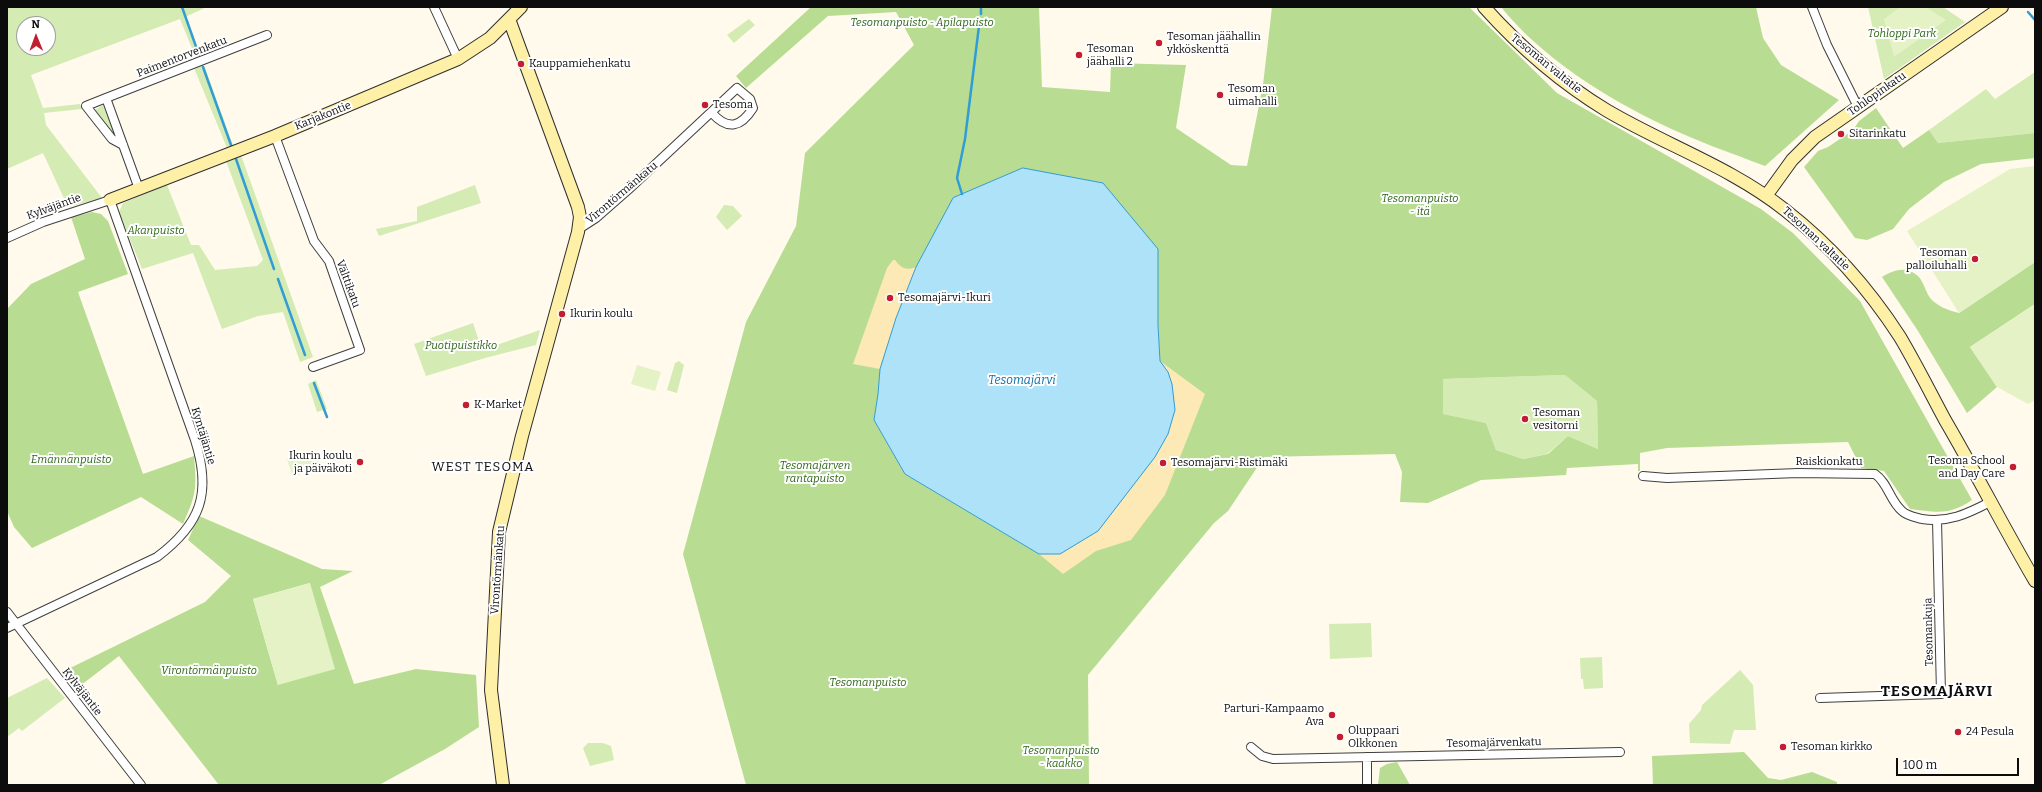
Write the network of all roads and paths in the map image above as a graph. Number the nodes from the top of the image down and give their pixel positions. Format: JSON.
{"nodes":[{"id":1,"x":434,"y":7,"type":"edge"},
{"id":2,"x":521,"y":7,"type":"edge"},
{"id":3,"x":1484,"y":7,"type":"edge"},
{"id":4,"x":1812,"y":7,"type":"edge"},
{"id":5,"x":2002,"y":7,"type":"edge"},
{"id":6,"x":509,"y":19,"type":"junction"},
{"id":7,"x":267,"y":35,"type":"dead end"},
{"id":8,"x":458,"y":59,"type":"junction"},
{"id":9,"x":106,"y":98,"type":"junction"},
{"id":10,"x":1858,"y":107,"type":"junction"},
{"id":11,"x":712,"y":113,"type":"junction"},
{"id":12,"x":275,"y":136,"type":"junction"},
{"id":13,"x":123,"y":145,"type":"junction"},
{"id":14,"x":139,"y":189,"type":"junction"},
{"id":15,"x":1766,"y":196,"type":"junction"},
{"id":16,"x":110,"y":200,"type":"junction"},
{"id":17,"x":579,"y":229,"type":"junction"},
{"id":18,"x":7,"y":238,"type":"edge"},
{"id":19,"x":312,"y":367,"type":"dead end"},
{"id":20,"x":1643,"y":476,"type":"dead end"},
{"id":21,"x":1990,"y":502,"type":"junction"},
{"id":22,"x":1937,"y":520,"type":"junction"},
{"id":23,"x":2035,"y":581,"type":"edge"},
{"id":24,"x":7,"y":612,"type":"edge"},
{"id":25,"x":16,"y":624,"type":"junction"},
{"id":26,"x":7,"y":628,"type":"edge"},
{"id":27,"x":1820,"y":698,"type":"dead end"},
{"id":28,"x":1251,"y":748,"type":"dead end"},
{"id":29,"x":1620,"y":752,"type":"dead end"},
{"id":30,"x":1368,"y":757,"type":"junction"},
{"id":31,"x":141,"y":785,"type":"edge"},
{"id":32,"x":503,"y":785,"type":"edge"},
{"id":33,"x":1367,"y":785,"type":"edge"}],
"edges":[{"from":1,"to":8,"type":"street"},
{"from":2,"to":6,"type":"street","name":"Karjakontie"},
{"from":3,"to":15,"type":"street","name":"Tesoman valtatie"},
{"from":4,"to":10,"type":"street"},
{"from":5,"to":10,"type":"street","name":"Tohlopinkatu"},
{"from":6,"to":8,"type":"street","name":"Karjakontie"},
{"from":6,"to":17,"type":"street"},
{"from":7,"to":9,"type":"street","name":"Paimentorvenkatu"},
{"from":8,"to":12,"type":"street","name":"Karjakontie"},
{"from":9,"to":13,"type":"street"},
{"from":9,"to":13,"type":"street","name":"Paimentorvenkatu"},
{"from":10,"to":15,"type":"street","name":"Tohlopinkatu"},
{"from":11,"to":11,"type":"street","name":"Virontörmänkatu"},
{"from":11,"to":17,"type":"street","name":"Virontörmänkatu"},
{"from":12,"to":14,"type":"street","name":"Karjakontie"},
{"from":12,"to":19,"type":"street","name":"Välttikatu"},
{"from":13,"to":14,"type":"street"},
{"from":14,"to":16,"type":"street","name":"Karjakontie"},
{"from":15,"to":21,"type":"street","name":"Tesoman valtatie"},
{"from":16,"to":18,"type":"street","name":"Kylväjäntie"},
{"from":16,"to":25,"type":"street","name":"Kyntäjäntie"},
{"from":17,"to":32,"type":"street","name":"Virontörmänkatu"},
{"from":20,"to":22,"type":"street","name":"Raiskionkatu"},
{"from":21,"to":22,"type":"street","name":"Raiskionkatu"},
{"from":21,"to":23,"type":"street","name":"Tesoman valtatie"},
{"from":22,"to":27,"type":"street","name":"Tesomankuja"},
{"from":24,"to":25,"type":"street","name":"Kylväjäntie"},
{"from":25,"to":26,"type":"street","name":"Kyntäjäntie"},
{"from":25,"to":31,"type":"street","name":"Kylväjäntie"},
{"from":28,"to":30,"type":"street","name":"Tesomajärvenkatu"},
{"from":29,"to":30,"type":"street","name":"Tesomajärvenkatu"},
{"from":30,"to":33,"type":"street"}]}
